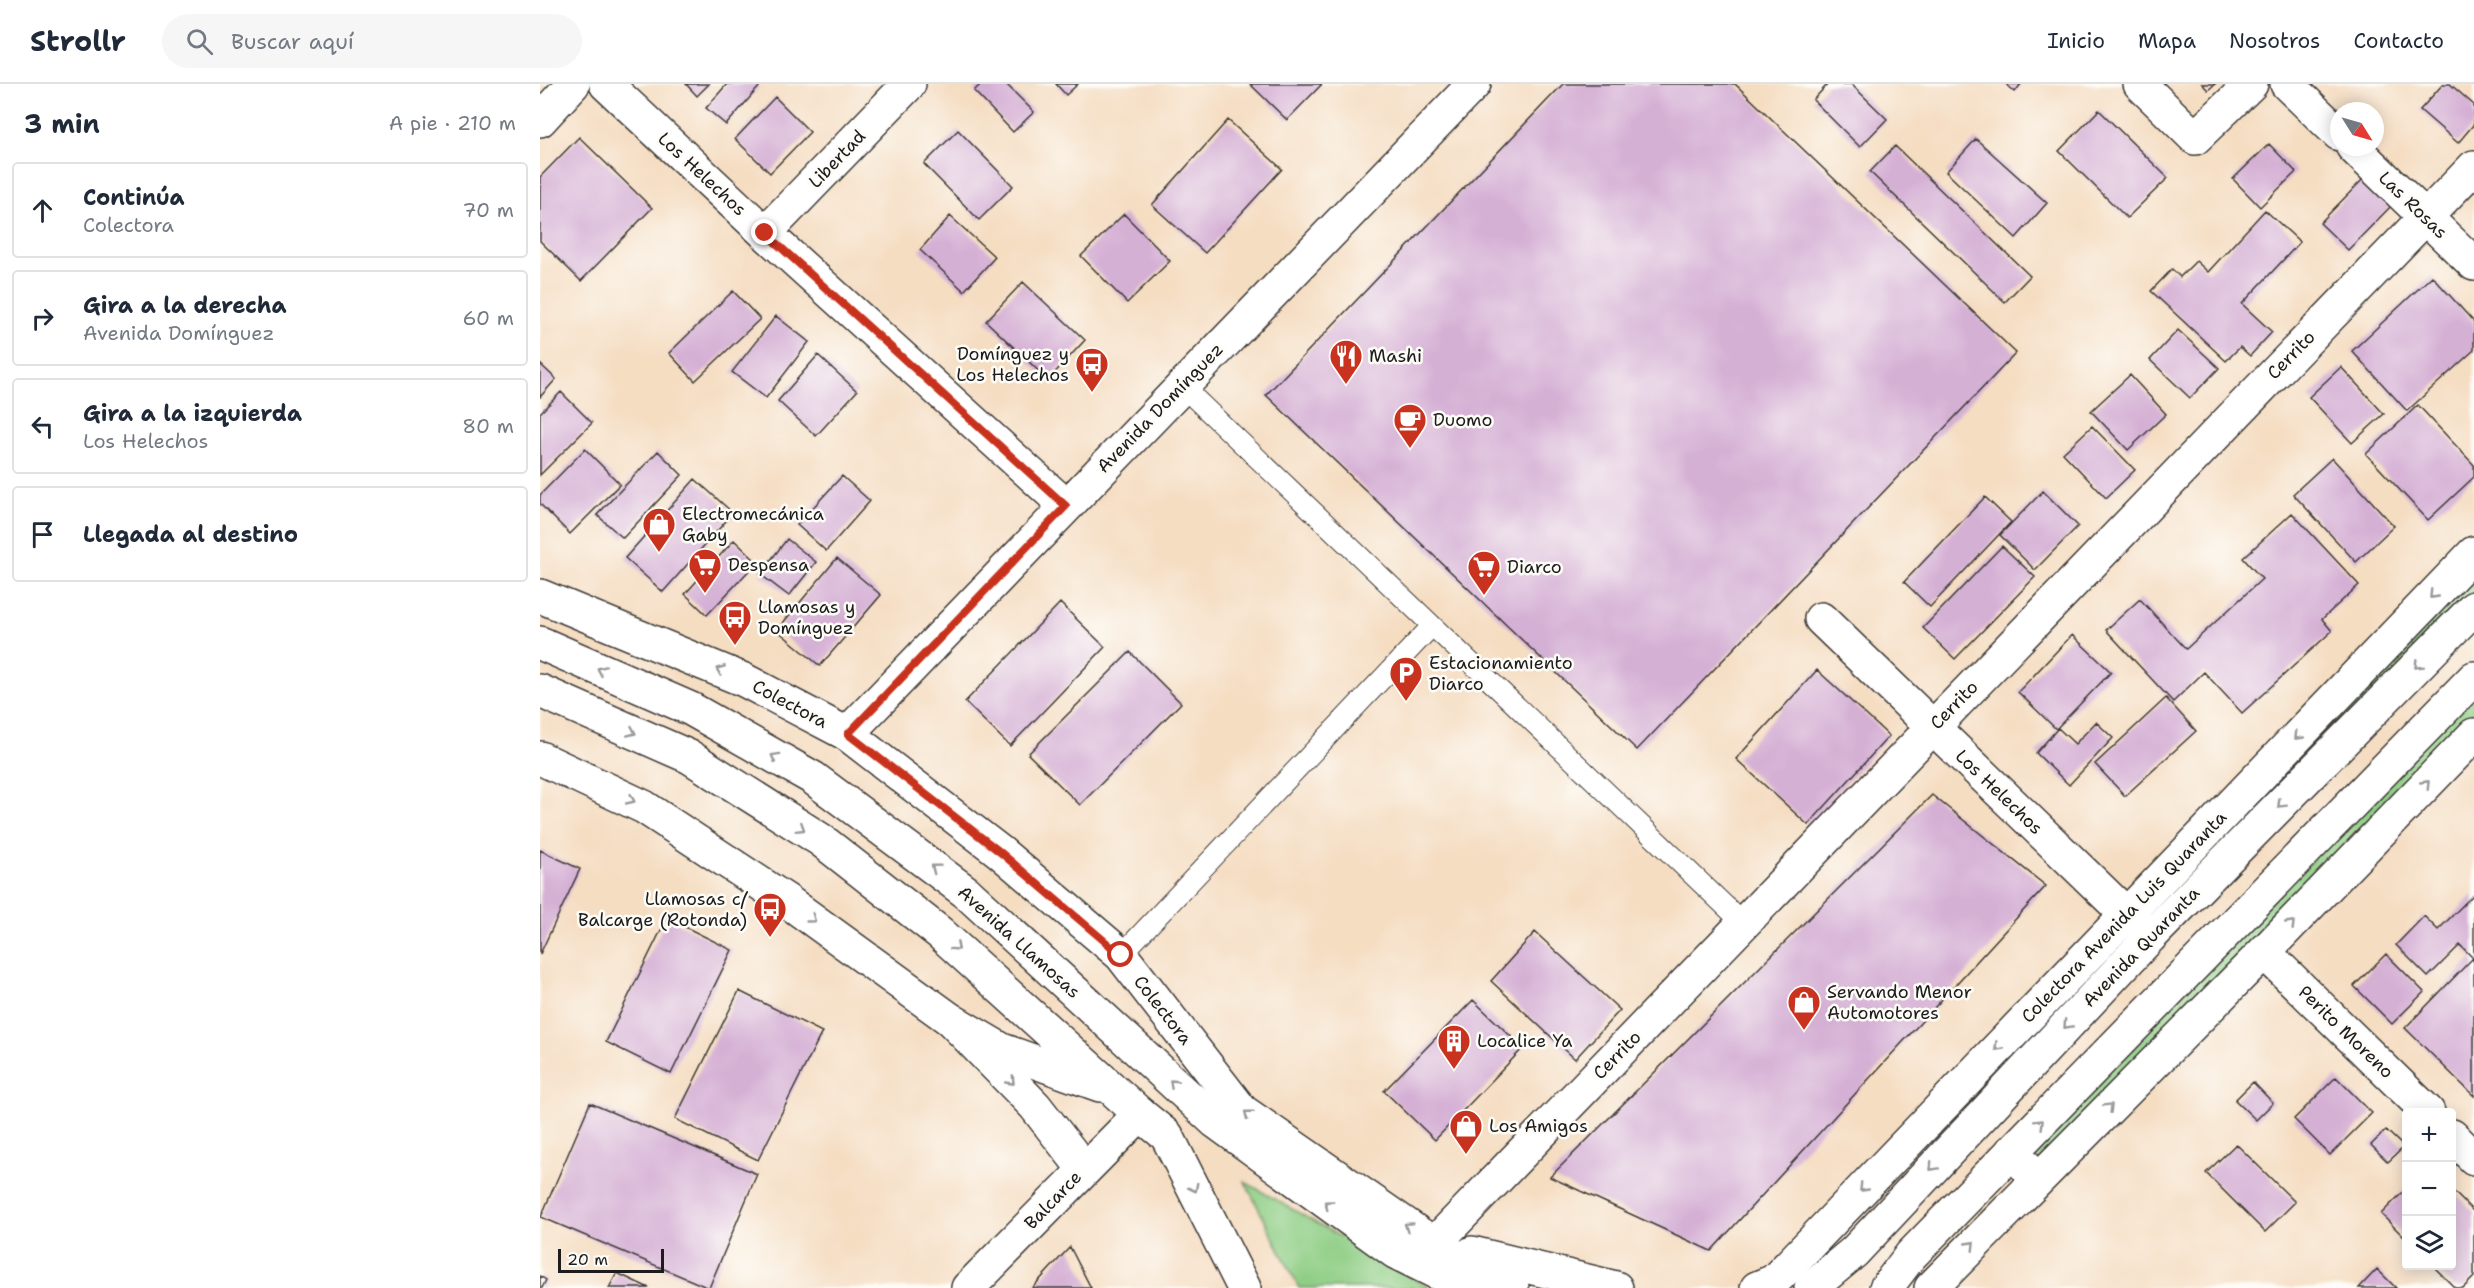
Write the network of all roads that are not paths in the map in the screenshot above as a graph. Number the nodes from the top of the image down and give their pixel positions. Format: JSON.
{"nodes":[{"id":1,"x":573,"y":84,"type":"edge"},
{"id":2,"x":606,"y":84,"type":"edge"},
{"id":3,"x":909,"y":84,"type":"edge"},
{"id":4,"x":1474,"y":84,"type":"edge"},
{"id":5,"x":2140,"y":84,"type":"edge"},
{"id":6,"x":2251,"y":84,"type":"edge"},
{"id":7,"x":2287,"y":84,"type":"edge"},
{"id":8,"x":540,"y":120,"type":"edge"},
{"id":9,"x":2330,"y":125,"type":"edge"},
{"id":10,"x":2362,"y":156,"type":"edge"},
{"id":11,"x":2474,"y":167,"type":"edge"},
{"id":12,"x":2425,"y":216,"type":"junction"},
{"id":13,"x":765,"y":233,"type":"junction"},
{"id":14,"x":2474,"y":264,"type":"edge"},
{"id":15,"x":1182,"y":386,"type":"junction"},
{"id":16,"x":1066,"y":506,"type":"junction"},
{"id":17,"x":2474,"y":553,"type":"edge"},
{"id":18,"x":540,"y":596,"type":"edge"},
{"id":19,"x":2474,"y":608,"type":"edge"},
{"id":20,"x":1821,"y":619,"type":"dead end"},
{"id":21,"x":1432,"y":626,"type":"junction"},
{"id":22,"x":540,"y":643,"type":"edge"},
{"id":23,"x":2474,"y":678,"type":"edge"},
{"id":24,"x":540,"y":691,"type":"edge"},
{"id":25,"x":1933,"y":727,"type":"junction"},
{"id":26,"x":848,"y":734,"type":"junction"},
{"id":27,"x":2474,"y":735,"type":"edge"},
{"id":28,"x":540,"y":758,"type":"edge"},
{"id":29,"x":2126,"y":914,"type":"junction"},
{"id":30,"x":1744,"y":924,"type":"junction"},
{"id":31,"x":2150,"y":937,"type":"junction"},
{"id":32,"x":2264,"y":952,"type":"junction"},
{"id":33,"x":1121,"y":955,"type":"junction"},
{"id":34,"x":951,"y":1020,"type":"junction"},
{"id":35,"x":1115,"y":1091,"type":"junction"},
{"id":36,"x":2423,"y":1108,"type":"edge"},
{"id":37,"x":1140,"y":1114,"type":"junction"},
{"id":38,"x":2456,"y":1141,"type":"edge"},
{"id":39,"x":2011,"y":1152,"type":"junction"},
{"id":40,"x":2474,"y":1158,"type":"edge"},
{"id":41,"x":1084,"y":1169,"type":"junction"},
{"id":42,"x":2038,"y":1178,"type":"junction"},
{"id":43,"x":1434,"y":1244,"type":"junction"},
{"id":44,"x":1765,"y":1284,"type":"edge"},
{"id":45,"x":968,"y":1288,"type":"edge"},
{"id":46,"x":1244,"y":1288,"type":"edge"},
{"id":47,"x":1468,"y":1288,"type":"edge"},
{"id":48,"x":1512,"y":1288,"type":"edge"},
{"id":49,"x":1616,"y":1288,"type":"edge"},
{"id":50,"x":1812,"y":1288,"type":"edge"},
{"id":51,"x":1886,"y":1288,"type":"edge"},
{"id":52,"x":1931,"y":1288,"type":"edge"}],
"edges":[{"from":1,"to":8,"type":"main road"},
{"from":2,"to":13,"type":"main road","name":"Los Helechos"},
{"from":3,"to":13,"type":"main road","name":"Libertad"},
{"from":4,"to":15,"type":"main road","name":"Avenida Domínguez"},
{"from":5,"to":6,"type":"main road"},
{"from":7,"to":9,"type":"main road"},
{"from":10,"to":12,"type":"main road","name":"Las Rosas"},
{"from":11,"to":12,"type":"main road","name":"Cerrito"},
{"from":12,"to":14,"type":"main road","name":"Las Rosas"},
{"from":12,"to":25,"type":"main road","name":"Cerrito"},
{"from":13,"to":16,"type":"main road","name":"Los Helechos"},
{"from":15,"to":16,"type":"main road","name":"Avenida Domínguez"},
{"from":15,"to":21,"type":"lane"},
{"from":16,"to":26,"type":"main road","name":"Avenida Domínguez"},
{"from":17,"to":29,"type":"main road","name":"Colectora Avenida Luis Quaranta","one_way":true},
{"from":26,"to":18,"type":"main road","name":"Colectora","one_way":true},
{"from":19,"to":31,"type":"main road","name":"Avenida Quaranta","one_way":true},
{"from":20,"to":25,"type":"main road","name":"Los Helechos"},
{"from":21,"to":30,"type":"lane"},
{"from":21,"to":33,"type":"lane"},
{"from":47,"to":22,"type":"main road","name":"Avenida Llamosas","one_way":true},
{"from":39,"to":23,"type":"main road","one_way":true},
{"from":24,"to":35,"type":"main road","one_way":true},
{"from":25,"to":29,"type":"main road","name":"Los Helechos"},
{"from":25,"to":30,"type":"main road","name":"Cerrito"},
{"from":26,"to":33,"type":"main road","name":"Colectora"},
{"from":32,"to":27,"type":"main road","one_way":true},
{"from":28,"to":34,"type":"main road","one_way":true},
{"from":29,"to":31,"type":"main road","name":"Los Helechos"},
{"from":29,"to":44,"type":"main road","name":"Colectora Avenida Luis Quaranta","one_way":true},
{"from":30,"to":43,"type":"main road","name":"Cerrito"},
{"from":31,"to":50,"type":"main road","name":"Avenida Quaranta","one_way":true},
{"from":32,"to":36,"type":"main road","name":"Perito Moreno"},
{"from":42,"to":32,"type":"main road","one_way":true},
{"from":43,"to":33,"type":"main road","name":"Colectora","one_way":true},
{"from":34,"to":35,"type":"main road"},
{"from":34,"to":41,"type":"main road","one_way":true},
{"from":35,"to":37,"type":"main road"},
{"from":37,"to":41,"type":"main road","name":"Balcarce"},
{"from":37,"to":46,"type":"main road","one_way":true},
{"from":38,"to":40,"type":"main road"},
{"from":39,"to":42,"type":"main road"},
{"from":39,"to":51,"type":"main road"},
{"from":41,"to":45,"type":"main road","name":"Balcarce"},
{"from":52,"to":42,"type":"main road","one_way":true},
{"from":43,"to":48,"type":"main road","name":"Colectora"},
{"from":43,"to":49,"type":"main road","name":"Colectora"}]}
